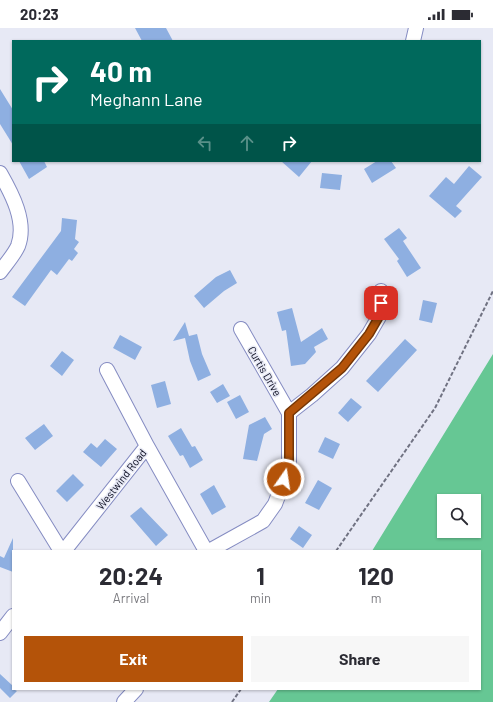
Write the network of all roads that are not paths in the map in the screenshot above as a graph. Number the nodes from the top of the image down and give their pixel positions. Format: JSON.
{"nodes":[{"id":1,"x":416,"y":28,"type":"edge"},
{"id":2,"x":413,"y":40,"type":"edge"},
{"id":3,"x":0,"y":173,"type":"edge"},
{"id":4,"x":0,"y":272,"type":"edge"},
{"id":5,"x":381,"y":291,"type":"dead end"},
{"id":6,"x":241,"y":329,"type":"dead end"},
{"id":7,"x":107,"y":370,"type":"dead end"},
{"id":8,"x":289,"y":413,"type":"junction"},
{"id":9,"x":147,"y":446,"type":"junction"},
{"id":10,"x":18,"y":481,"type":"dead end"},
{"id":11,"x":60,"y":550,"type":"edge"},
{"id":12,"x":65,"y":550,"type":"edge"},
{"id":13,"x":207,"y":550,"type":"edge"},
{"id":14,"x":210,"y":550,"type":"edge"},
{"id":15,"x":12,"y":617,"type":"edge"},
{"id":16,"x":0,"y":633,"type":"edge"},
{"id":17,"x":135,"y":690,"type":"edge"},
{"id":18,"x":124,"y":702,"type":"edge"}],
"edges":[{"from":1,"to":2,"type":"street"},
{"from":3,"to":4,"type":"street"},
{"from":5,"to":8,"type":"street"},
{"from":6,"to":8,"type":"street","name":"Curtis Drive"},
{"from":7,"to":9,"type":"street"},
{"from":8,"to":14,"type":"street"},
{"from":9,"to":12,"type":"street","name":"Westwind Road"},
{"from":9,"to":13,"type":"street","name":"Westwind Road"},
{"from":10,"to":11,"type":"street"},
{"from":15,"to":16,"type":"street"},
{"from":17,"to":18,"type":"street"}]}
